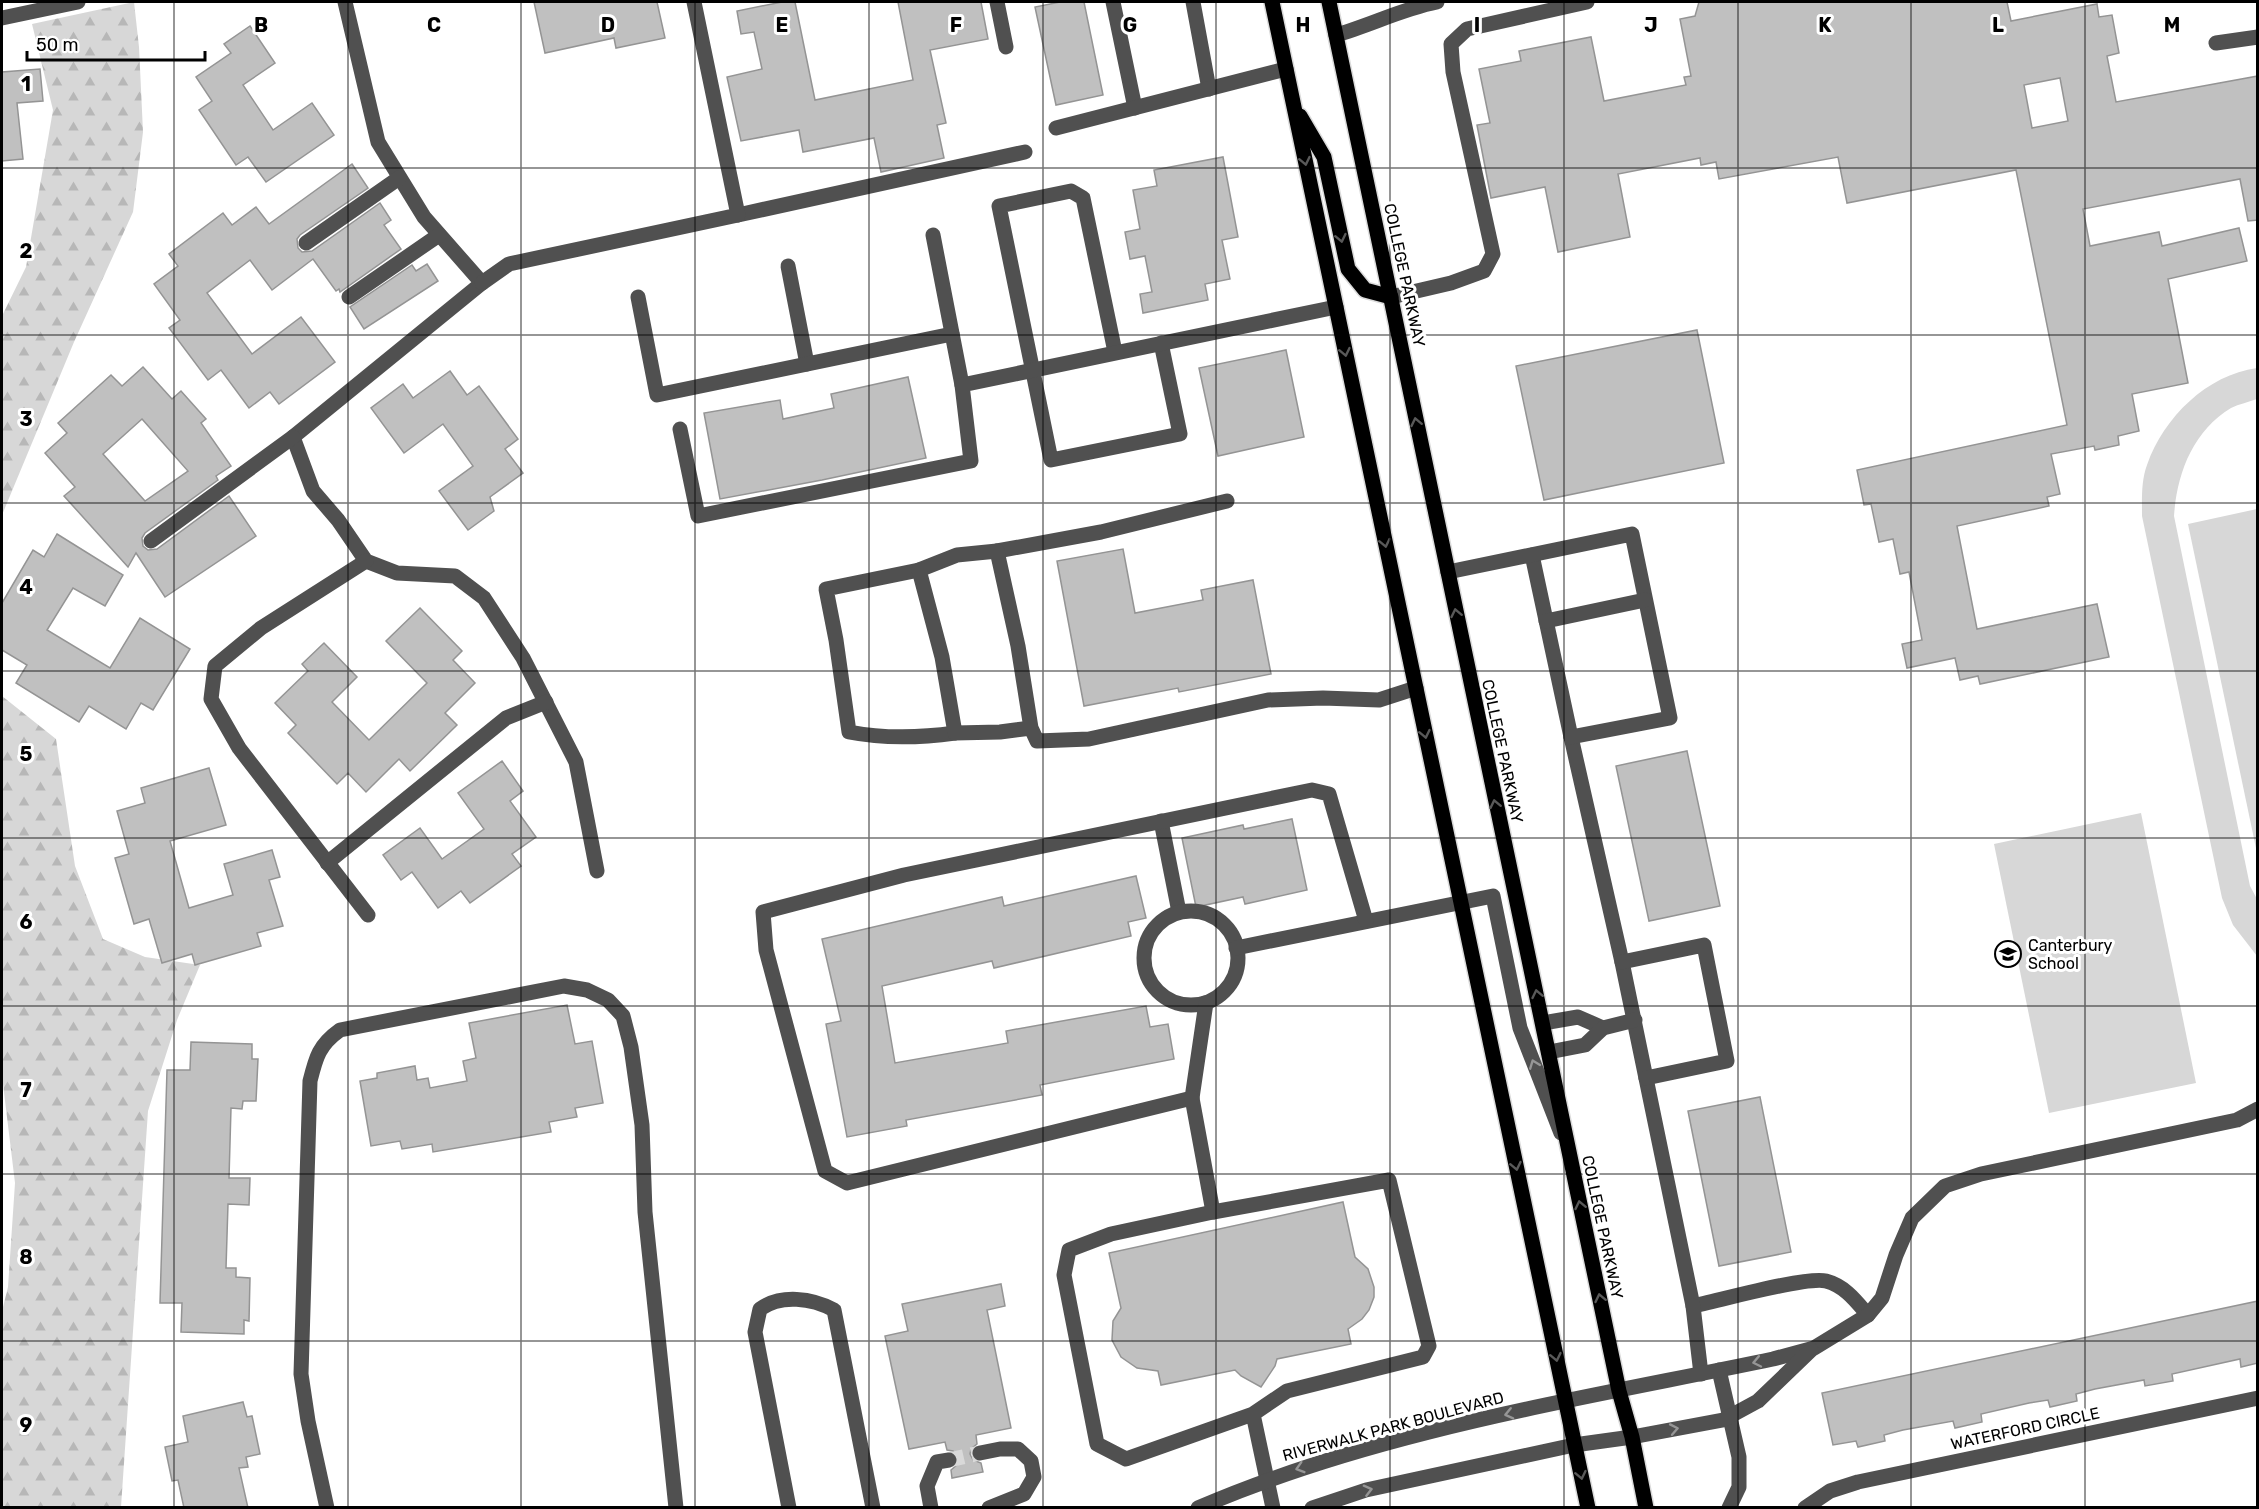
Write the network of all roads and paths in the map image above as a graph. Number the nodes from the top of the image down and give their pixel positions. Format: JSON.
{"nodes":[{"id":1,"x":78,"y":2,"type":"edge"},
{"id":2,"x":345,"y":2,"type":"edge"},
{"id":3,"x":694,"y":2,"type":"edge"},
{"id":4,"x":997,"y":2,"type":"edge"},
{"id":5,"x":1113,"y":2,"type":"edge"},
{"id":6,"x":1193,"y":2,"type":"edge"},
{"id":7,"x":1272,"y":2,"type":"edge"},
{"id":8,"x":1329,"y":2,"type":"edge"},
{"id":9,"x":1437,"y":2,"type":"edge"},
{"id":10,"x":1587,"y":2,"type":"edge"},
{"id":11,"x":2,"y":18,"type":"edge"},
{"id":12,"x":1336,"y":35,"type":"junction"},
{"id":13,"x":2258,"y":37,"type":"edge"},
{"id":14,"x":2216,"y":43,"type":"dead end"},
{"id":15,"x":1006,"y":47,"type":"dead end"},
{"id":16,"x":1286,"y":69,"type":"junction"},
{"id":17,"x":1209,"y":89,"type":"junction"},
{"id":18,"x":1294,"y":105,"type":"junction"},
{"id":19,"x":1135,"y":108,"type":"junction"},
{"id":20,"x":1056,"y":128,"type":"dead end"},
{"id":21,"x":1025,"y":152,"type":"dead end"},
{"id":22,"x":399,"y":178,"type":"junction"},
{"id":23,"x":738,"y":215,"type":"junction"},
{"id":24,"x":439,"y":235,"type":"junction"},
{"id":25,"x":933,"y":235,"type":"dead end"},
{"id":26,"x":306,"y":243,"type":"dead end"},
{"id":27,"x":788,"y":266,"type":"dead end"},
{"id":28,"x":482,"y":283,"type":"junction"},
{"id":29,"x":349,"y":297,"type":"dead end"},
{"id":30,"x":638,"y":297,"type":"dead end"},
{"id":31,"x":1390,"y":297,"type":"junction"},
{"id":32,"x":1336,"y":307,"type":"junction"},
{"id":33,"x":952,"y":334,"type":"junction"},
{"id":34,"x":1161,"y":343,"type":"junction"},
{"id":35,"x":1115,"y":352,"type":"junction"},
{"id":36,"x":807,"y":364,"type":"junction"},
{"id":37,"x":1034,"y":369,"type":"junction"},
{"id":38,"x":962,"y":385,"type":"junction"},
{"id":39,"x":680,"y":429,"type":"dead end"},
{"id":40,"x":293,"y":437,"type":"junction"},
{"id":41,"x":1227,"y":501,"type":"dead end"},
{"id":42,"x":151,"y":541,"type":"dead end"},
{"id":43,"x":998,"y":551,"type":"junction"},
{"id":44,"x":1532,"y":555,"type":"junction"},
{"id":45,"x":366,"y":561,"type":"junction"},
{"id":46,"x":920,"y":570,"type":"junction"},
{"id":47,"x":1448,"y":572,"type":"junction"},
{"id":48,"x":1645,"y":600,"type":"junction"},
{"id":49,"x":1546,"y":621,"type":"junction"},
{"id":50,"x":1416,"y":688,"type":"junction"},
{"id":51,"x":546,"y":702,"type":"junction"},
{"id":52,"x":1031,"y":728,"type":"junction"},
{"id":53,"x":955,"y":733,"type":"junction"},
{"id":54,"x":1571,"y":737,"type":"junction"},
{"id":55,"x":1161,"y":821,"type":"junction"},
{"id":56,"x":327,"y":863,"type":"junction"},
{"id":57,"x":597,"y":871,"type":"dead end"},
{"id":58,"x":1461,"y":902,"type":"junction"},
{"id":59,"x":1179,"y":912,"type":"junction"},
{"id":60,"x":368,"y":915,"type":"dead end"},
{"id":61,"x":1366,"y":921,"type":"junction"},
{"id":62,"x":1236,"y":948,"type":"junction"},
{"id":63,"x":1622,"y":962,"type":"junction"},
{"id":64,"x":1206,"y":1003,"type":"junction"},
{"id":65,"x":1635,"y":1020,"type":"junction"},
{"id":66,"x":1543,"y":1023,"type":"junction"},
{"id":67,"x":1603,"y":1028,"type":"junction"},
{"id":68,"x":1549,"y":1052,"type":"junction"},
{"id":69,"x":1646,"y":1078,"type":"junction"},
{"id":70,"x":1192,"y":1098,"type":"junction"},
{"id":71,"x":2258,"y":1108,"type":"edge"},
{"id":72,"x":1570,"y":1158,"type":"junction"},
{"id":73,"x":1213,"y":1212,"type":"junction"},
{"id":74,"x":1693,"y":1306,"type":"junction"},
{"id":75,"x":1868,"y":1315,"type":"junction"},
{"id":76,"x":1814,"y":1348,"type":"junction"},
{"id":77,"x":1719,"y":1370,"type":"junction"},
{"id":78,"x":1701,"y":1374,"type":"junction"},
{"id":79,"x":1619,"y":1391,"type":"junction"},
{"id":80,"x":2258,"y":1398,"type":"edge"},
{"id":81,"x":1566,"y":1401,"type":"junction"},
{"id":82,"x":1253,"y":1414,"type":"junction"},
{"id":83,"x":1731,"y":1416,"type":"junction"},
{"id":84,"x":1632,"y":1437,"type":"junction"},
{"id":85,"x":1575,"y":1444,"type":"junction"},
{"id":86,"x":980,"y":1453,"type":"tunnel mouth"},
{"id":87,"x":949,"y":1460,"type":"tunnel mouth"},
{"id":88,"x":1265,"y":1480,"type":"junction"},
{"id":89,"x":327,"y":1508,"type":"edge"},
{"id":90,"x":676,"y":1508,"type":"edge"},
{"id":91,"x":789,"y":1508,"type":"edge"},
{"id":92,"x":873,"y":1508,"type":"edge"},
{"id":93,"x":931,"y":1508,"type":"edge"},
{"id":94,"x":989,"y":1508,"type":"edge"},
{"id":95,"x":1198,"y":1508,"type":"edge"},
{"id":96,"x":1273,"y":1508,"type":"edge"},
{"id":97,"x":1312,"y":1508,"type":"edge"},
{"id":98,"x":1588,"y":1508,"type":"edge"},
{"id":99,"x":1646,"y":1508,"type":"edge"},
{"id":100,"x":1730,"y":1508,"type":"edge"},
{"id":101,"x":1805,"y":1508,"type":"edge"}],
"edges":[{"from":1,"to":11,"type":"street"},
{"from":2,"to":22,"type":"street"},
{"from":3,"to":23,"type":"street"},
{"from":4,"to":15,"type":"street"},
{"from":5,"to":19,"type":"street"},
{"from":6,"to":17,"type":"street"},
{"from":7,"to":16,"type":"main road"},
{"from":8,"to":12,"type":"main road","name":"COLLEGE PARKWAY"},
{"from":9,"to":12,"type":"street"},
{"from":10,"to":31,"type":"street"},
{"from":12,"to":31,"type":"main road","name":"COLLEGE PARKWAY"},
{"from":13,"to":14,"type":"street"},
{"from":16,"to":17,"type":"street"},
{"from":16,"to":18,"type":"main road"},
{"from":17,"to":19,"type":"street"},
{"from":18,"to":31,"type":"main road","one_way":true},
{"from":18,"to":32,"type":"main road","one_way":true},
{"from":19,"to":20,"type":"street"},
{"from":21,"to":23,"type":"street"},
{"from":22,"to":24,"type":"street"},
{"from":22,"to":26,"type":"street"},
{"from":23,"to":28,"type":"street"},
{"from":24,"to":28,"type":"street"},
{"from":24,"to":29,"type":"street"},
{"from":25,"to":33,"type":"street"},
{"from":27,"to":36,"type":"street"},
{"from":28,"to":40,"type":"street"},
{"from":30,"to":36,"type":"street"},
{"from":47,"to":31,"type":"main road","name":"COLLEGE PARKWAY","one_way":true},
{"from":32,"to":34,"type":"street"},
{"from":32,"to":50,"type":"main road","one_way":true},
{"from":33,"to":36,"type":"street"},
{"from":33,"to":38,"type":"street"},
{"from":34,"to":35,"type":"street"},
{"from":34,"to":37,"type":"street"},
{"from":35,"to":37,"type":"street"},
{"from":35,"to":37,"type":"street"},
{"from":37,"to":38,"type":"street"},
{"from":38,"to":39,"type":"street"},
{"from":40,"to":42,"type":"street"},
{"from":40,"to":45,"type":"street"},
{"from":41,"to":43,"type":"street"},
{"from":43,"to":46,"type":"street"},
{"from":43,"to":52,"type":"street"},
{"from":44,"to":47,"type":"street"},
{"from":44,"to":48,"type":"street"},
{"from":44,"to":49,"type":"street"},
{"from":45,"to":51,"type":"street"},
{"from":45,"to":56,"type":"street"},
{"from":46,"to":53,"type":"street"},
{"from":46,"to":53,"type":"street"},
{"from":66,"to":47,"type":"main road","name":"COLLEGE PARKWAY","one_way":true},
{"from":48,"to":49,"type":"street"},
{"from":48,"to":54,"type":"street"},
{"from":49,"to":54,"type":"street"},
{"from":50,"to":52,"type":"street"},
{"from":50,"to":58,"type":"main road","one_way":true},
{"from":51,"to":56,"type":"street"},
{"from":51,"to":57,"type":"street"},
{"from":52,"to":53,"type":"street"},
{"from":54,"to":63,"type":"street"},
{"from":55,"to":59,"type":"street"},
{"from":55,"to":61,"type":"street"},
{"from":55,"to":70,"type":"street"},
{"from":56,"to":60,"type":"street"},
{"from":58,"to":61,"type":"street"},
{"from":72,"to":58,"type":"street","one_way":true},
{"from":58,"to":81,"type":"main road","one_way":true},
{"from":59,"to":62,"type":"street"},
{"from":59,"to":64,"type":"street"},
{"from":61,"to":62,"type":"street"},
{"from":62,"to":64,"type":"street"},
{"from":63,"to":65,"type":"street"},
{"from":63,"to":69,"type":"street"},
{"from":64,"to":70,"type":"street"},
{"from":65,"to":67,"type":"street"},
{"from":65,"to":69,"type":"street"},
{"from":66,"to":67,"type":"street"},
{"from":66,"to":68,"type":"main road","name":"COLLEGE PARKWAY"},
{"from":67,"to":68,"type":"street"},
{"from":68,"to":72,"type":"main road","name":"COLLEGE PARKWAY"},
{"from":69,"to":74,"type":"street"},
{"from":70,"to":73,"type":"street"},
{"from":71,"to":75,"type":"street"},
{"from":79,"to":72,"type":"main road","name":"COLLEGE PARKWAY","one_way":true},
{"from":73,"to":82,"type":"street"},
{"from":73,"to":82,"type":"street"},
{"from":74,"to":75,"type":"street"},
{"from":74,"to":78,"type":"street"},
{"from":75,"to":76,"type":"street"},
{"from":76,"to":77,"type":"street","name":"RIVERWALK PARK BOULEVARD","one_way":true},
{"from":76,"to":83,"type":"street"},
{"from":77,"to":78,"type":"street","name":"RIVERWALK PARK BOULEVARD"},
{"from":77,"to":83,"type":"street"},
{"from":78,"to":79,"type":"street","name":"RIVERWALK PARK BOULEVARD"},
{"from":79,"to":81,"type":"street","name":"RIVERWALK PARK BOULEVARD"},
{"from":79,"to":84,"type":"main road","name":"COLLEGE PARKWAY"},
{"from":80,"to":101,"type":"street","name":"WATERFORD CIRCLE"},
{"from":81,"to":85,"type":"main road"},
{"from":81,"to":88,"type":"street","name":"RIVERWALK PARK BOULEVARD","one_way":true},
{"from":82,"to":88,"type":"street"},
{"from":84,"to":83,"type":"street","one_way":true},
{"from":83,"to":100,"type":"street"},
{"from":84,"to":85,"type":"street"},
{"from":84,"to":99,"type":"main road","name":"COLLEGE PARKWAY"},
{"from":97,"to":85,"type":"street","one_way":true},
{"from":85,"to":98,"type":"main road","one_way":true},
{"from":86,"to":94,"type":"street"},
{"from":87,"to":93,"type":"street"},
{"from":88,"to":95,"type":"street","name":"RIVERWALK PARK BOULEVARD"},
{"from":88,"to":96,"type":"street"},
{"from":89,"to":90,"type":"street"},
{"from":91,"to":92,"type":"street"}]}
